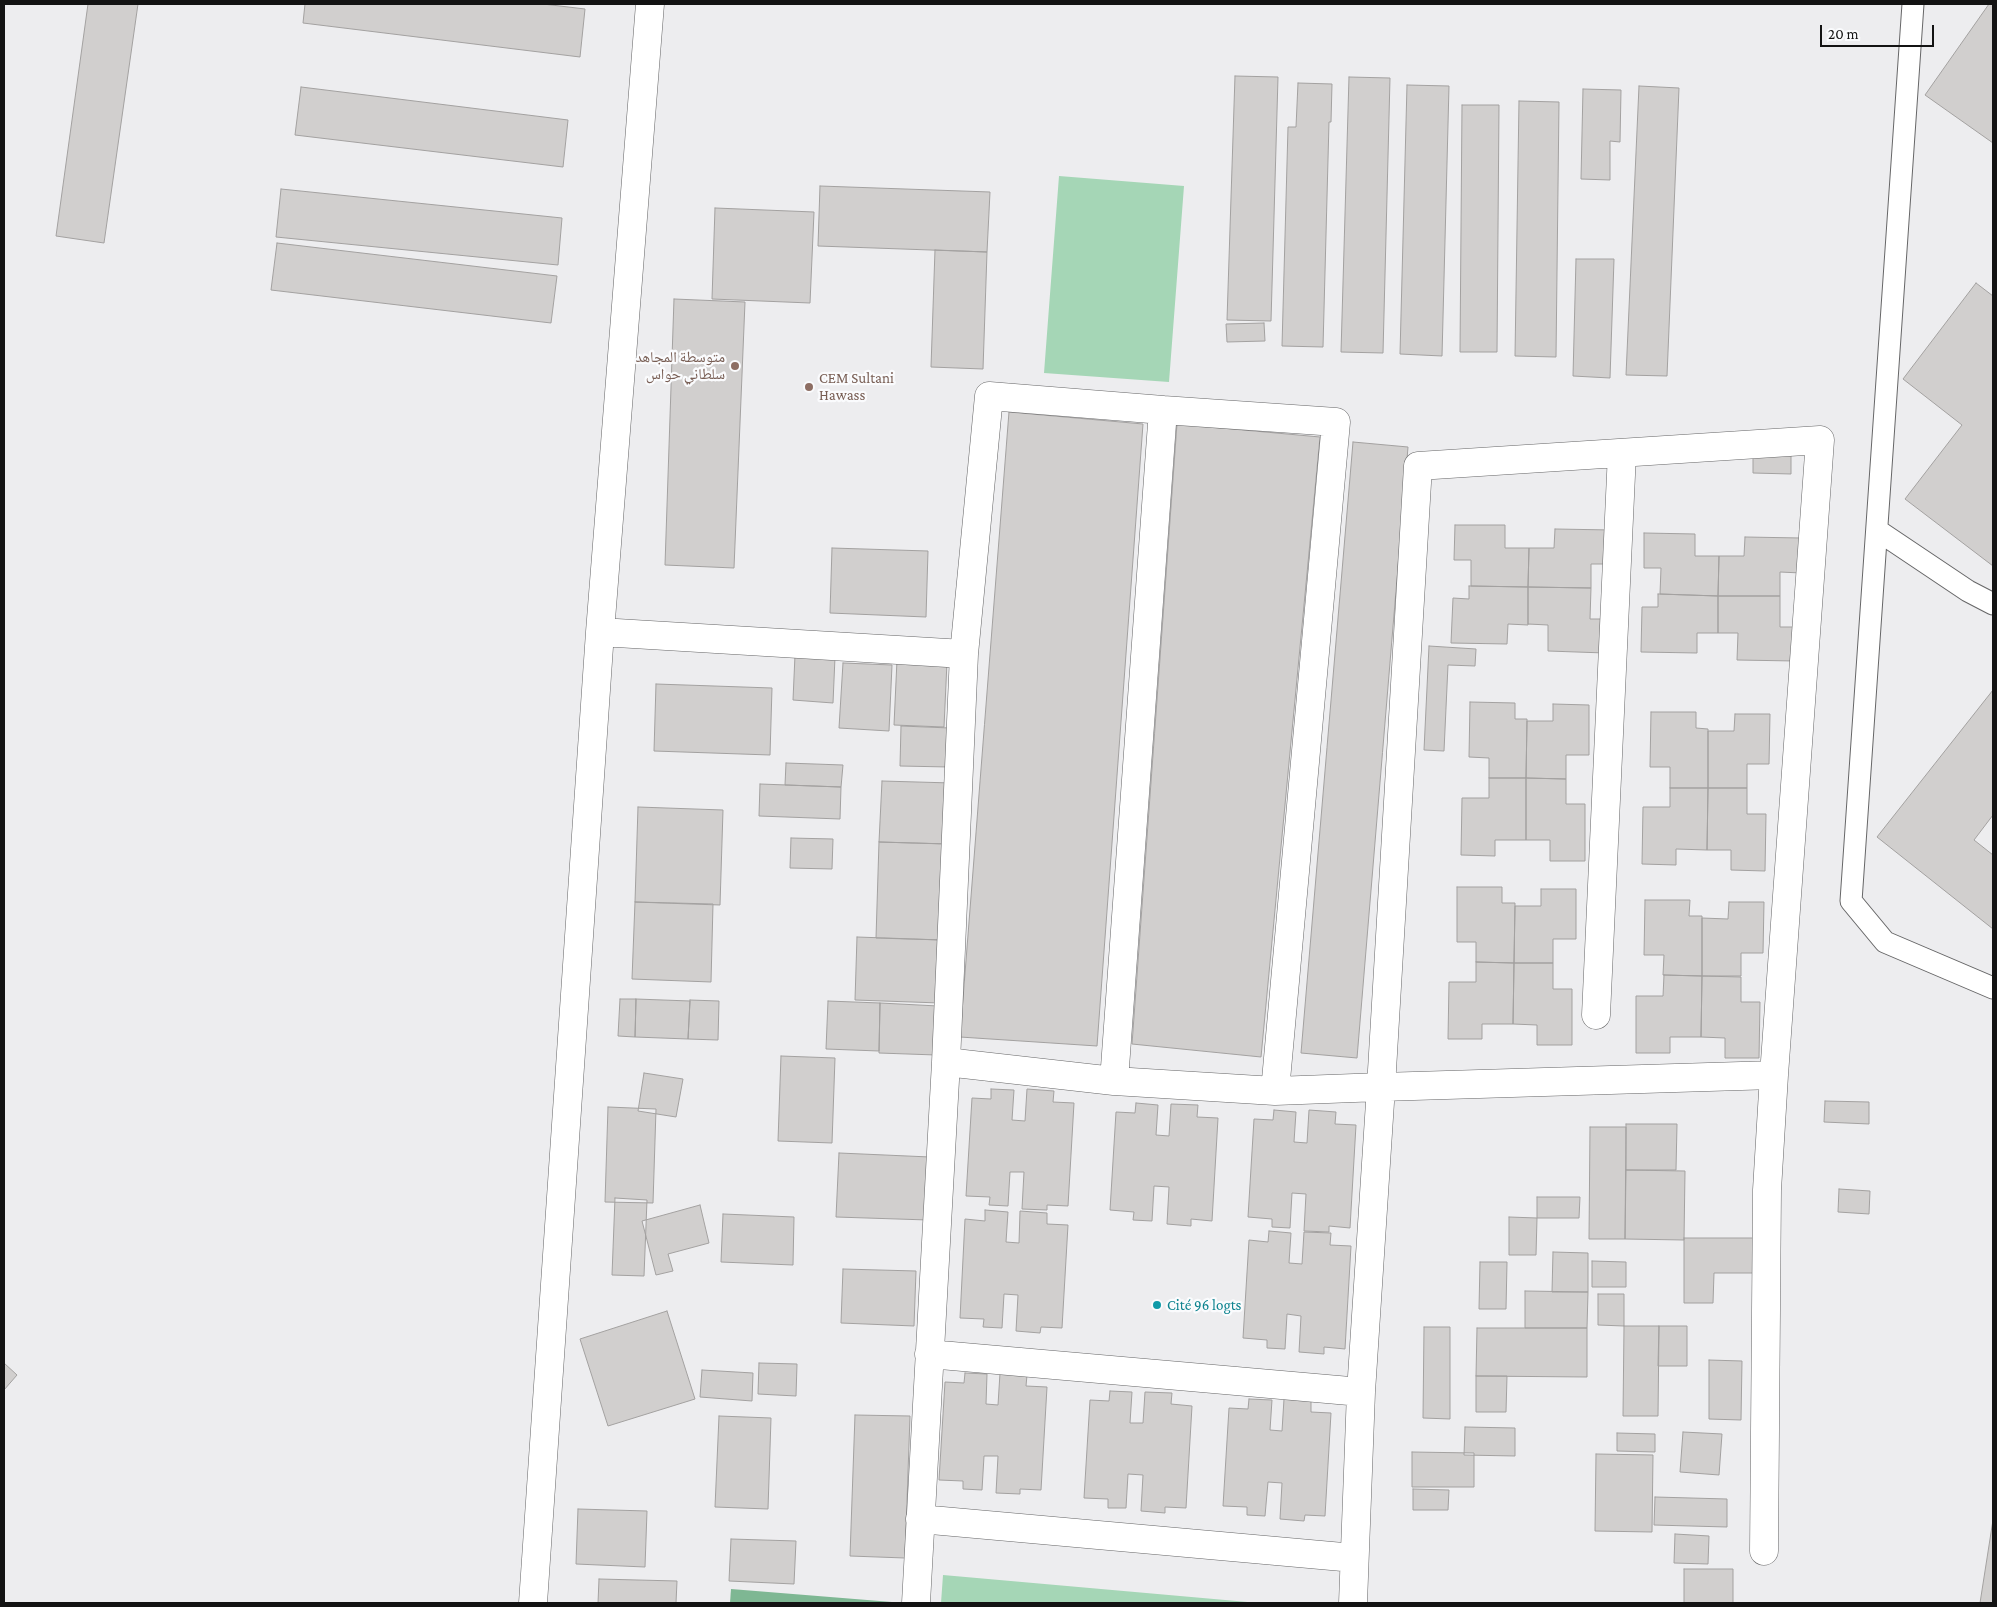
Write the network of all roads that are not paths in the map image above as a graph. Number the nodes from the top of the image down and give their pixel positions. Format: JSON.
{"nodes":[{"id":1,"x":650,"y":4,"type":"edge"},
{"id":2,"x":1913,"y":4,"type":"edge"},
{"id":3,"x":1162,"y":410,"type":"junction"},
{"id":4,"x":1622,"y":453,"type":"junction"},
{"id":5,"x":1876,"y":530,"type":"junction"},
{"id":6,"x":1993,"y":604,"type":"edge"},
{"id":7,"x":600,"y":632,"type":"junction"},
{"id":8,"x":964,"y":654,"type":"junction"},
{"id":9,"x":1993,"y":988,"type":"edge"},
{"id":10,"x":1596,"y":1015,"type":"dead end"},
{"id":11,"x":946,"y":1062,"type":"junction"},
{"id":12,"x":1774,"y":1076,"type":"junction"},
{"id":13,"x":1114,"y":1081,"type":"junction"},
{"id":14,"x":1381,"y":1087,"type":"junction"},
{"id":15,"x":1275,"y":1091,"type":"junction"},
{"id":16,"x":929,"y":1354,"type":"junction"},
{"id":17,"x":1361,"y":1392,"type":"junction"},
{"id":18,"x":920,"y":1519,"type":"junction"},
{"id":19,"x":1764,"y":1551,"type":"dead end"},
{"id":20,"x":1354,"y":1558,"type":"junction"},
{"id":21,"x":533,"y":1603,"type":"edge"},
{"id":22,"x":916,"y":1603,"type":"edge"},
{"id":23,"x":1353,"y":1603,"type":"edge"}],
"edges":[{"from":1,"to":7,"type":"street"},
{"from":2,"to":5,"type":"lane"},
{"from":3,"to":8,"type":"street"},
{"from":3,"to":13,"type":"street"},
{"from":3,"to":15,"type":"street"},
{"from":4,"to":10,"type":"street"},
{"from":4,"to":12,"type":"street"},
{"from":4,"to":14,"type":"street"},
{"from":5,"to":6,"type":"lane"},
{"from":5,"to":9,"type":"lane"},
{"from":7,"to":8,"type":"street"},
{"from":7,"to":21,"type":"street"},
{"from":8,"to":11,"type":"street"},
{"from":11,"to":13,"type":"street"},
{"from":11,"to":16,"type":"street"},
{"from":12,"to":14,"type":"street"},
{"from":12,"to":19,"type":"street"},
{"from":13,"to":15,"type":"street"},
{"from":14,"to":15,"type":"street"},
{"from":14,"to":17,"type":"street"},
{"from":16,"to":17,"type":"street"},
{"from":16,"to":18,"type":"street"},
{"from":17,"to":20,"type":"street"},
{"from":18,"to":20,"type":"street"},
{"from":18,"to":22,"type":"street"},
{"from":20,"to":23,"type":"street"}]}
